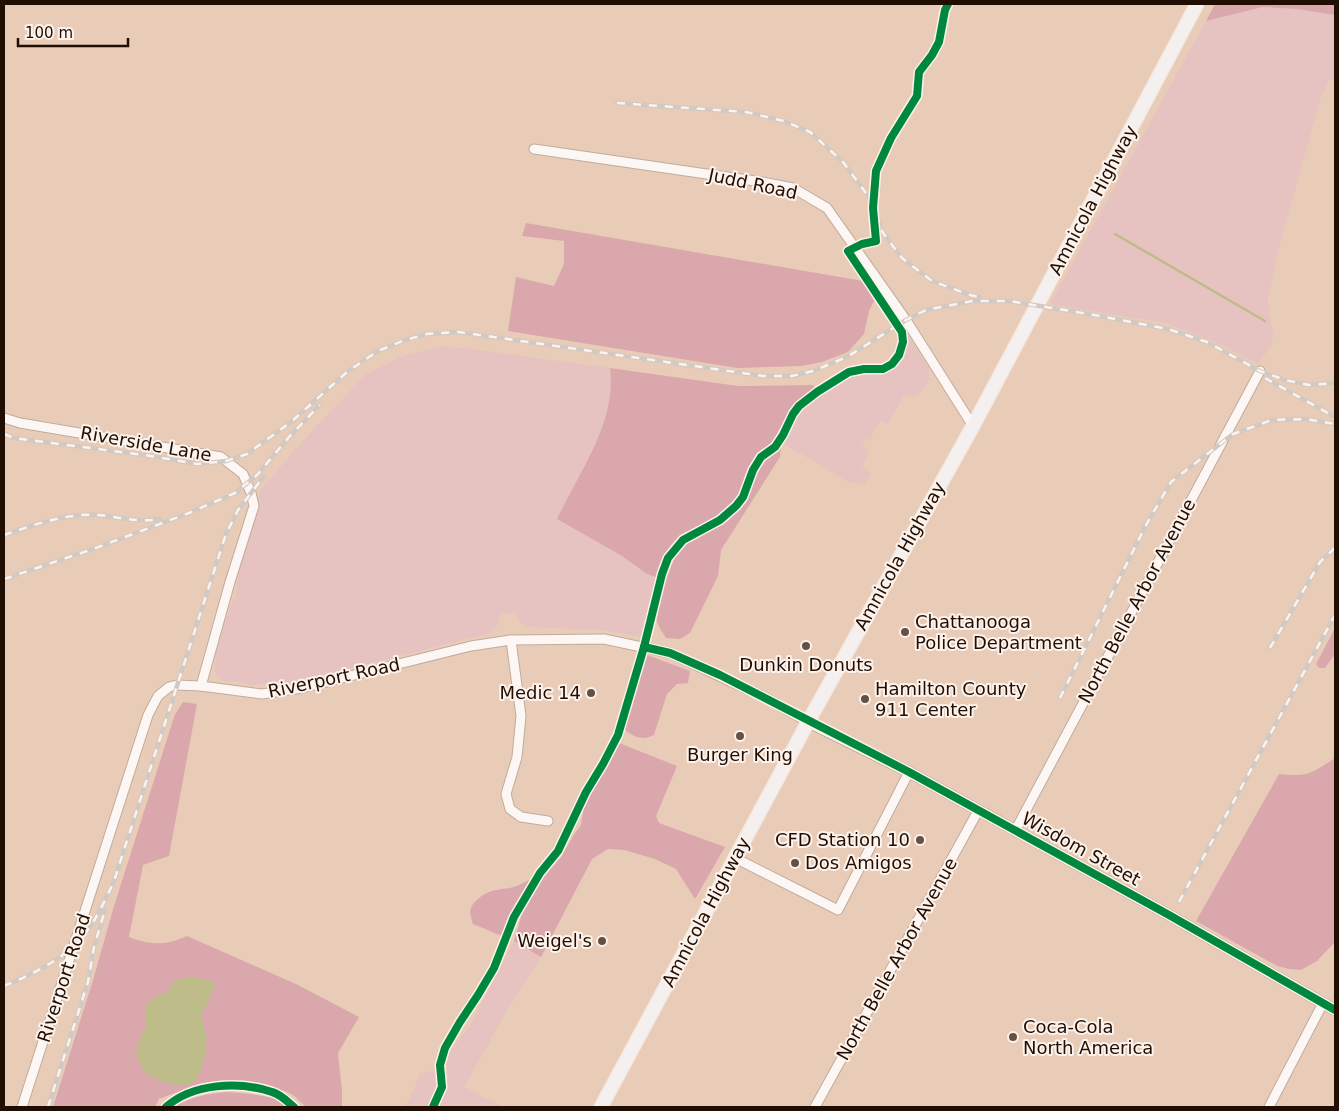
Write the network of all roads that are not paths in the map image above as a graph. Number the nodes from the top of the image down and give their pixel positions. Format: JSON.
{"nodes":[{"id":1,"x":1197,"y":4,"type":"edge"},
{"id":2,"x":534,"y":149,"type":"dead end"},
{"id":3,"x":1260,"y":371,"type":"dead end"},
{"id":4,"x":4,"y":418,"type":"edge"},
{"id":5,"x":973,"y":426,"type":"junction"},
{"id":6,"x":511,"y":640,"type":"junction"},
{"id":7,"x":201,"y":686,"type":"junction"},
{"id":8,"x":808,"y":722,"type":"junction"},
{"id":9,"x":909,"y":772,"type":"junction"},
{"id":10,"x":978,"y":811,"type":"junction"},
{"id":11,"x":548,"y":821,"type":"dead end"},
{"id":12,"x":1015,"y":831,"type":"junction"},
{"id":13,"x":734,"y":858,"type":"junction"},
{"id":14,"x":1324,"y":1003,"type":"junction"},
{"id":15,"x":1335,"y":1010,"type":"edge"},
{"id":16,"x":22,"y":1107,"type":"edge"},
{"id":17,"x":601,"y":1107,"type":"edge"},
{"id":18,"x":815,"y":1107,"type":"edge"},
{"id":19,"x":1269,"y":1107,"type":"edge"}],
"edges":[{"from":1,"to":5,"type":"main road","name":"Amnicola Highway"},
{"from":2,"to":5,"type":"street","name":"Judd Road"},
{"from":3,"to":12,"type":"street","name":"North Belle Arbor Avenue"},
{"from":4,"to":7,"type":"street","name":"Riverside Lane"},
{"from":5,"to":8,"type":"main road","name":"Amnicola Highway"},
{"from":6,"to":7,"type":"street","name":"Riverport Road"},
{"from":6,"to":8,"type":"street","name":"Riverport Road"},
{"from":6,"to":11,"type":"street"},
{"from":7,"to":16,"type":"street","name":"Riverport Road"},
{"from":8,"to":9,"type":"street","name":"Wisdom Street"},
{"from":8,"to":13,"type":"main road","name":"Amnicola Highway"},
{"from":9,"to":10,"type":"street","name":"Wisdom Street"},
{"from":9,"to":13,"type":"street"},
{"from":10,"to":12,"type":"street","name":"Wisdom Street"},
{"from":10,"to":18,"type":"street","name":"North Belle Arbor Avenue"},
{"from":12,"to":14,"type":"street","name":"Wisdom Street"},
{"from":13,"to":17,"type":"main road","name":"Amnicola Highway"},
{"from":14,"to":15,"type":"street","name":"Wisdom Street"},
{"from":14,"to":19,"type":"street"}]}
